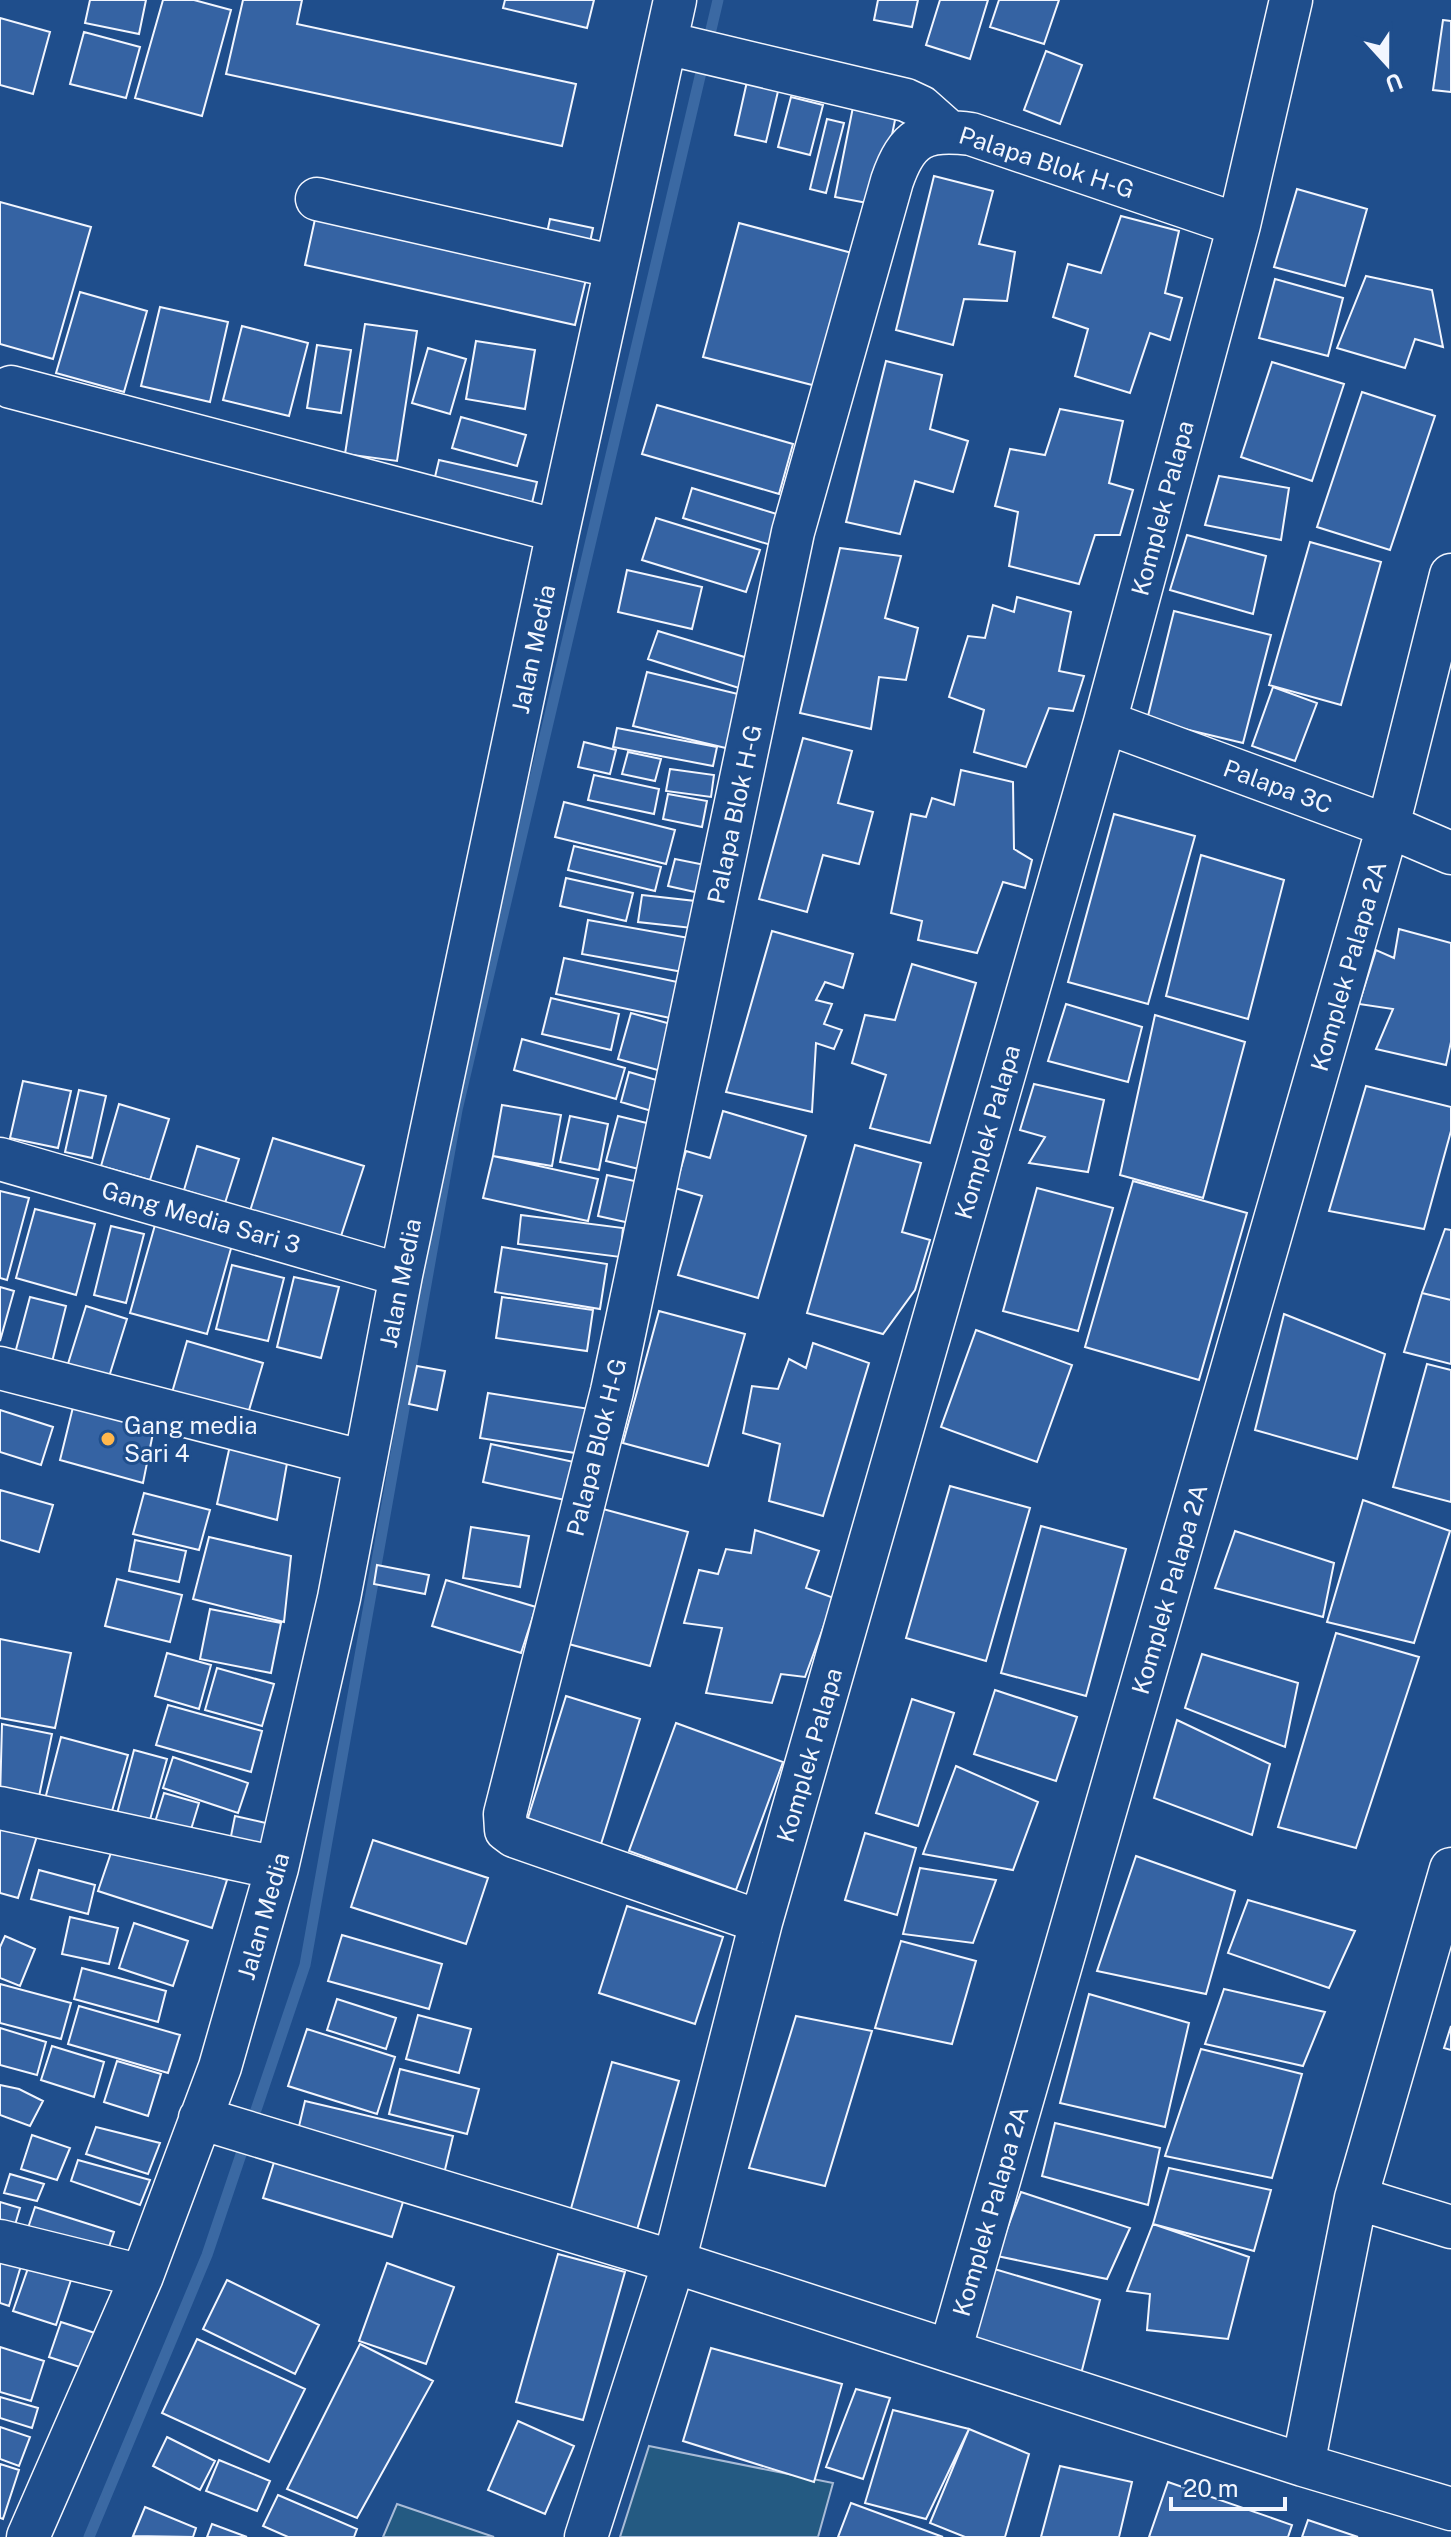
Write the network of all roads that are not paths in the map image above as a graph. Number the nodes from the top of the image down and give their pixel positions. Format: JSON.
{"nodes":[{"id":1,"x":675,"y":0,"type":"edge"},
{"id":2,"x":1291,"y":0,"type":"edge"},
{"id":3,"x":666,"y":43,"type":"junction"},
{"id":4,"x":948,"y":131,"type":"junction"},
{"id":5,"x":317,"y":199,"type":"dead end"},
{"id":6,"x":1239,"y":225,"type":"junction"},
{"id":7,"x":616,"y":267,"type":"junction"},
{"id":8,"x":11,"y":387,"type":"dead end"},
{"id":9,"x":558,"y":531,"type":"junction"},
{"id":10,"x":1451,"y":575,"type":"edge"},
{"id":11,"x":1105,"y":722,"type":"junction"},
{"id":12,"x":1388,"y":826,"type":"junction"},
{"id":13,"x":1451,"y":853,"type":"edge"},
{"id":14,"x":0,"y":1159,"type":"edge"},
{"id":15,"x":401,"y":1275,"type":"junction"},
{"id":16,"x":0,"y":1368,"type":"edge"},
{"id":17,"x":365,"y":1462,"type":"junction"},
{"id":18,"x":0,"y":1808,"type":"edge"},
{"id":19,"x":277,"y":1868,"type":"junction"},
{"id":20,"x":1449,"y":1879,"type":"edge"},
{"id":21,"x":761,"y":1922,"type":"junction"},
{"id":22,"x":206,"y":2120,"type":"junction"},
{"id":23,"x":1356,"y":2198,"type":"junction"},
{"id":24,"x":1451,"y":2227,"type":"edge"},
{"id":25,"x":0,"y":2241,"type":"edge"},
{"id":26,"x":674,"y":2262,"type":"junction"},
{"id":27,"x":142,"y":2276,"type":"junction"},
{"id":28,"x":950,"y":2351,"type":"junction"},
{"id":29,"x":1303,"y":2465,"type":"junction"},
{"id":30,"x":1451,"y":2509,"type":"edge"},
{"id":31,"x":28,"y":2537,"type":"edge"},
{"id":32,"x":586,"y":2537,"type":"edge"}],
"edges":[{"from":1,"to":3,"type":"street","name":"Jalan Media"},
{"from":2,"to":6,"type":"street","name":"Komplek Palapa"},
{"from":3,"to":4,"type":"street"},
{"from":3,"to":7,"type":"street","name":"Jalan Media"},
{"from":4,"to":6,"type":"street","name":"Palapa Blok H-G"},
{"from":4,"to":21,"type":"street","name":"Palapa Blok H-G"},
{"from":5,"to":7,"type":"street"},
{"from":6,"to":11,"type":"street","name":"Komplek Palapa"},
{"from":7,"to":9,"type":"street","name":"Jalan Media"},
{"from":8,"to":9,"type":"street"},
{"from":9,"to":15,"type":"street","name":"Jalan Media"},
{"from":10,"to":12,"type":"street","name":"Komplek Palapa 2A"},
{"from":11,"to":12,"type":"street","name":"Palapa 3C"},
{"from":11,"to":21,"type":"street","name":"Komplek Palapa"},
{"from":12,"to":13,"type":"street","name":"Palapa 3C"},
{"from":12,"to":28,"type":"street","name":"Komplek Palapa 2A"},
{"from":14,"to":15,"type":"street","name":"Gang Media Sari 3"},
{"from":15,"to":17,"type":"street","name":"Jalan Media"},
{"from":16,"to":17,"type":"street"},
{"from":17,"to":19,"type":"street","name":"Jalan Media"},
{"from":18,"to":19,"type":"street"},
{"from":19,"to":22,"type":"street","name":"Jalan Media"},
{"from":20,"to":23,"type":"street"},
{"from":21,"to":26,"type":"street","name":"Komplek Palapa"},
{"from":22,"to":26,"type":"street"},
{"from":22,"to":27,"type":"street","name":"Jalan Media"},
{"from":23,"to":24,"type":"street"},
{"from":23,"to":29,"type":"street"},
{"from":25,"to":27,"type":"street"},
{"from":26,"to":28,"type":"street"},
{"from":26,"to":32,"type":"street","name":"Komplek Palapa"},
{"from":27,"to":31,"type":"street","name":"Jalan Media"},
{"from":28,"to":29,"type":"street"},
{"from":29,"to":30,"type":"street"}]}
